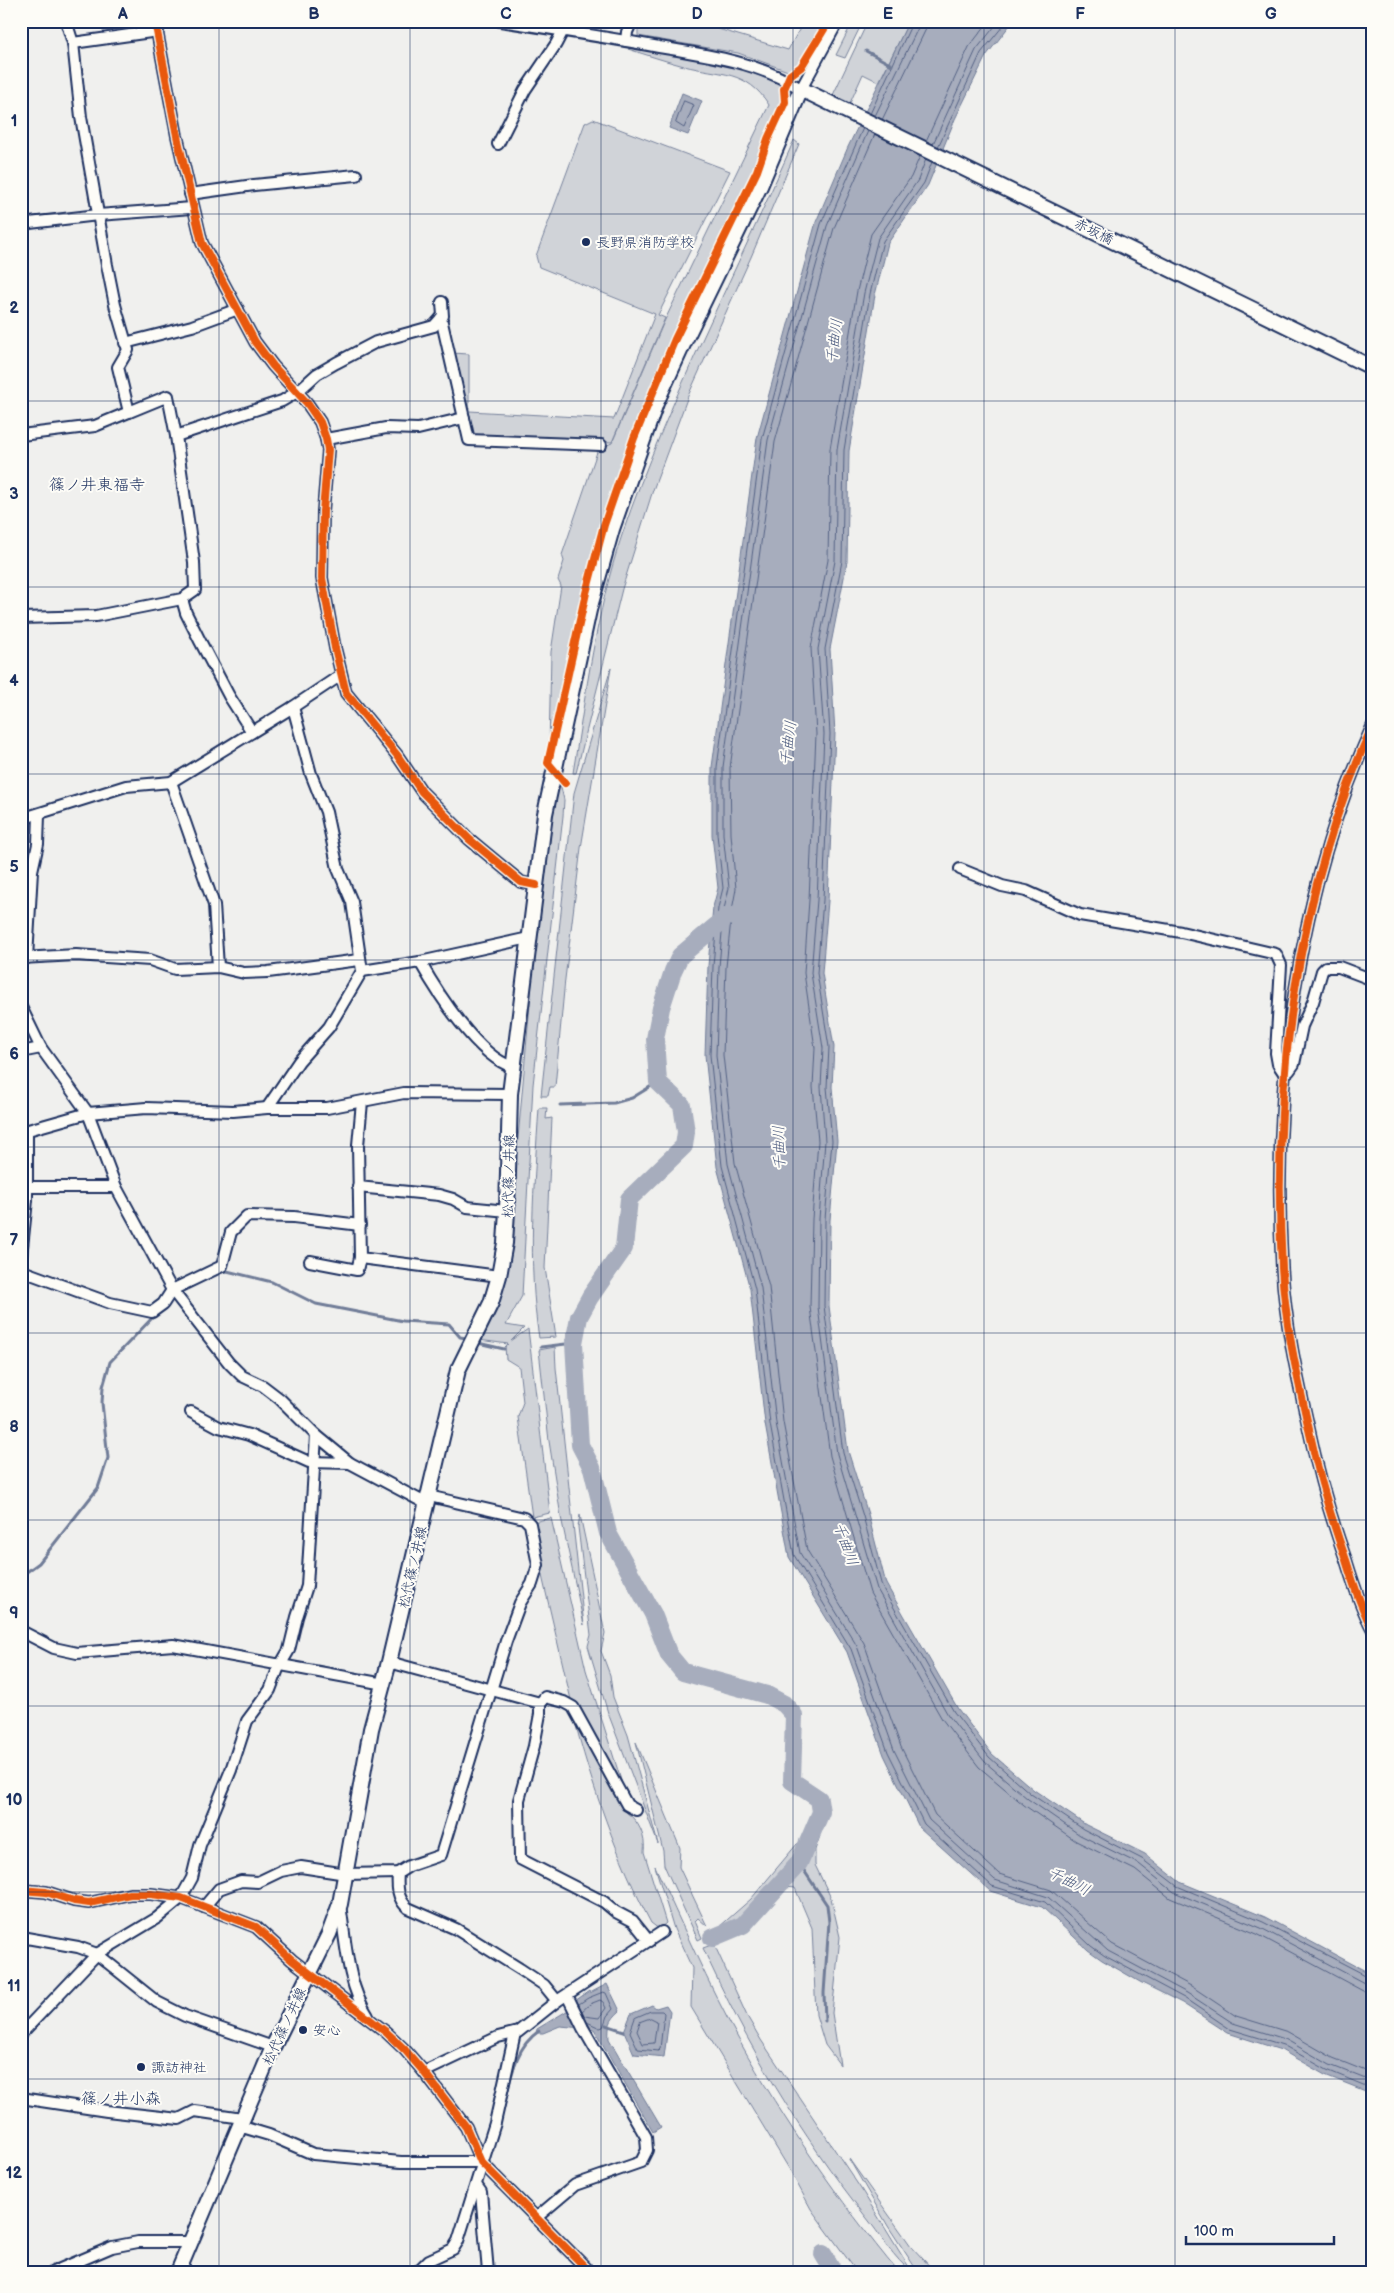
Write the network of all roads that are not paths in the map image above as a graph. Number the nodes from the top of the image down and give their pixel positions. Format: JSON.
{"nodes":[{"id":1,"x":66,"y":21,"type":"edge"},
{"id":2,"x":500,"y":21,"type":"edge"},
{"id":3,"x":568,"y":21,"type":"edge"},
{"id":4,"x":632,"y":21,"type":"edge"},
{"id":5,"x":838,"y":21,"type":"edge"},
{"id":6,"x":157,"y":26,"type":"edge"},
{"id":7,"x":562,"y":30,"type":"junction"},
{"id":8,"x":626,"y":41,"type":"junction"},
{"id":9,"x":73,"y":42,"type":"junction"},
{"id":10,"x":801,"y":89,"type":"junction"},
{"id":11,"x":498,"y":144,"type":"dead end"},
{"id":12,"x":356,"y":175,"type":"dead end"},
{"id":13,"x":190,"y":194,"type":"junction"},
{"id":14,"x":192,"y":208,"type":"junction"},
{"id":15,"x":98,"y":215,"type":"junction"},
{"id":16,"x":21,"y":224,"type":"edge"},
{"id":17,"x":442,"y":302,"type":"dead end"},
{"id":18,"x":238,"y":309,"type":"junction"},
{"id":19,"x":441,"y":318,"type":"junction"},
{"id":20,"x":126,"y":343,"type":"junction"},
{"id":21,"x":1373,"y":368,"type":"edge"},
{"id":22,"x":297,"y":392,"type":"junction"},
{"id":23,"x":129,"y":412,"type":"junction"},
{"id":24,"x":464,"y":418,"type":"junction"},
{"id":25,"x":21,"y":435,"type":"edge"},
{"id":26,"x":176,"y":436,"type":"junction"},
{"id":27,"x":326,"y":439,"type":"junction"},
{"id":28,"x":602,"y":445,"type":"dead end"},
{"id":29,"x":182,"y":599,"type":"junction"},
{"id":30,"x":21,"y":618,"type":"edge"},
{"id":31,"x":341,"y":675,"type":"junction"},
{"id":32,"x":293,"y":707,"type":"junction"},
{"id":33,"x":1373,"y":725,"type":"edge"},
{"id":34,"x":252,"y":732,"type":"junction"},
{"id":35,"x":171,"y":782,"type":"junction"},
{"id":36,"x":39,"y":815,"type":"junction"},
{"id":37,"x":21,"y":819,"type":"edge"},
{"id":38,"x":960,"y":869,"type":"dead end"},
{"id":39,"x":536,"y":885,"type":"junction"},
{"id":40,"x":529,"y":938,"type":"junction"},
{"id":41,"x":24,"y":958,"type":"edge"},
{"id":42,"x":359,"y":960,"type":"junction"},
{"id":43,"x":420,"y":962,"type":"junction"},
{"id":44,"x":218,"y":967,"type":"junction"},
{"id":45,"x":362,"y":971,"type":"junction"},
{"id":46,"x":1373,"y":980,"type":"edge"},
{"id":47,"x":21,"y":1007,"type":"edge"},
{"id":48,"x":41,"y":1048,"type":"junction"},
{"id":49,"x":21,"y":1052,"type":"edge"},
{"id":50,"x":513,"y":1067,"type":"junction"},
{"id":51,"x":1284,"y":1073,"type":"junction"},
{"id":52,"x":510,"y":1094,"type":"junction"},
{"id":53,"x":362,"y":1102,"type":"junction"},
{"id":54,"x":267,"y":1108,"type":"junction"},
{"id":55,"x":88,"y":1113,"type":"junction"},
{"id":56,"x":24,"y":1132,"type":"edge"},
{"id":57,"x":27,"y":1187,"type":"junction"},
{"id":58,"x":116,"y":1187,"type":"junction"},
{"id":59,"x":358,"y":1187,"type":"junction"},
{"id":60,"x":507,"y":1211,"type":"junction"},
{"id":61,"x":360,"y":1225,"type":"junction"},
{"id":62,"x":21,"y":1257,"type":"edge"},
{"id":63,"x":360,"y":1258,"type":"junction"},
{"id":64,"x":310,"y":1261,"type":"dead end"},
{"id":65,"x":21,"y":1273,"type":"edge"},
{"id":66,"x":500,"y":1276,"type":"junction"},
{"id":67,"x":172,"y":1290,"type":"junction"},
{"id":68,"x":191,"y":1412,"type":"dead end"},
{"id":69,"x":316,"y":1435,"type":"junction"},
{"id":70,"x":350,"y":1463,"type":"junction"},
{"id":71,"x":315,"y":1464,"type":"junction"},
{"id":72,"x":428,"y":1500,"type":"junction"},
{"id":73,"x":1373,"y":1630,"type":"edge"},
{"id":74,"x":21,"y":1632,"type":"edge"},
{"id":75,"x":389,"y":1662,"type":"junction"},
{"id":76,"x":282,"y":1663,"type":"junction"},
{"id":77,"x":384,"y":1684,"type":"junction"},
{"id":78,"x":491,"y":1688,"type":"junction"},
{"id":79,"x":540,"y":1703,"type":"junction"},
{"id":80,"x":636,"y":1810,"type":"dead end"},
{"id":81,"x":398,"y":1873,"type":"junction"},
{"id":82,"x":346,"y":1874,"type":"junction"},
{"id":83,"x":21,"y":1890,"type":"edge"},
{"id":84,"x":181,"y":1898,"type":"junction"},
{"id":85,"x":340,"y":1904,"type":"junction"},
{"id":86,"x":204,"y":1907,"type":"junction"},
{"id":87,"x":662,"y":1932,"type":"dead end"},
{"id":88,"x":21,"y":1937,"type":"edge"},
{"id":89,"x":649,"y":1941,"type":"junction"},
{"id":90,"x":97,"y":1954,"type":"junction"},
{"id":91,"x":310,"y":1972,"type":"junction"},
{"id":92,"x":569,"y":1998,"type":"junction"},
{"id":93,"x":556,"y":2001,"type":"junction"},
{"id":94,"x":372,"y":2021,"type":"junction"},
{"id":95,"x":516,"y":2033,"type":"junction"},
{"id":96,"x":21,"y":2034,"type":"edge"},
{"id":97,"x":273,"y":2047,"type":"junction"},
{"id":98,"x":424,"y":2072,"type":"junction"},
{"id":99,"x":21,"y":2098,"type":"edge"},
{"id":100,"x":240,"y":2122,"type":"junction"},
{"id":101,"x":481,"y":2162,"type":"junction"},
{"id":102,"x":476,"y":2185,"type":"junction"},
{"id":103,"x":536,"y":2218,"type":"junction"},
{"id":104,"x":189,"y":2242,"type":"junction"},
{"id":105,"x":53,"y":2272,"type":"edge"},
{"id":106,"x":178,"y":2272,"type":"edge"},
{"id":107,"x":417,"y":2272,"type":"edge"},
{"id":108,"x":488,"y":2272,"type":"edge"},
{"id":109,"x":590,"y":2272,"type":"edge"}],
"edges":[{"from":1,"to":9,"type":"street"},
{"from":2,"to":7,"type":"street"},
{"from":3,"to":7,"type":"street"},
{"from":4,"to":8,"type":"street"},
{"from":5,"to":10,"type":"street"},
{"from":6,"to":9,"type":"street"},
{"from":6,"to":13,"type":"street"},
{"from":7,"to":8,"type":"street"},
{"from":7,"to":11,"type":"street"},
{"from":8,"to":10,"type":"street"},
{"from":9,"to":15,"type":"street"},
{"from":10,"to":21,"type":"main road","name":"赤坂橋"},
{"from":10,"to":39,"type":"main road","name":"松代篠ノ井線"},
{"from":12,"to":13,"type":"street"},
{"from":13,"to":14,"type":"street"},
{"from":14,"to":15,"type":"street"},
{"from":14,"to":18,"type":"street"},
{"from":15,"to":16,"type":"street"},
{"from":15,"to":20,"type":"street"},
{"from":17,"to":19,"type":"street"},
{"from":18,"to":20,"type":"street"},
{"from":18,"to":22,"type":"street"},
{"from":19,"to":22,"type":"street"},
{"from":19,"to":24,"type":"street"},
{"from":20,"to":23,"type":"street"},
{"from":22,"to":26,"type":"street"},
{"from":22,"to":27,"type":"street"},
{"from":23,"to":25,"type":"street"},
{"from":23,"to":26,"type":"street"},
{"from":24,"to":27,"type":"street"},
{"from":24,"to":28,"type":"street"},
{"from":26,"to":29,"type":"street"},
{"from":27,"to":31,"type":"street"},
{"from":29,"to":30,"type":"street"},
{"from":29,"to":34,"type":"street"},
{"from":31,"to":32,"type":"street"},
{"from":31,"to":39,"type":"street"},
{"from":32,"to":34,"type":"street"},
{"from":32,"to":42,"type":"street"},
{"from":33,"to":51,"type":"street"},
{"from":34,"to":35,"type":"street"},
{"from":35,"to":36,"type":"street"},
{"from":35,"to":44,"type":"street"},
{"from":36,"to":37,"type":"street"},
{"from":36,"to":41,"type":"street"},
{"from":38,"to":51,"type":"street"},
{"from":39,"to":40,"type":"main road","name":"松代篠ノ井線"},
{"from":40,"to":43,"type":"street"},
{"from":40,"to":50,"type":"main road","name":"松代篠ノ井線"},
{"from":41,"to":44,"type":"street"},
{"from":42,"to":44,"type":"street"},
{"from":42,"to":45,"type":"street"},
{"from":43,"to":45,"type":"street"},
{"from":43,"to":50,"type":"street"},
{"from":45,"to":54,"type":"street"},
{"from":46,"to":51,"type":"street"},
{"from":47,"to":48,"type":"street"},
{"from":48,"to":49,"type":"street"},
{"from":48,"to":55,"type":"street"},
{"from":50,"to":52,"type":"main road","name":"松代篠ノ井線"},
{"from":51,"to":73,"type":"street"},
{"from":52,"to":53,"type":"street"},
{"from":52,"to":60,"type":"main road","name":"松代篠ノ井線"},
{"from":53,"to":54,"type":"street"},
{"from":53,"to":59,"type":"street"},
{"from":54,"to":55,"type":"street"},
{"from":55,"to":56,"type":"street"},
{"from":55,"to":58,"type":"street"},
{"from":56,"to":57,"type":"street"},
{"from":57,"to":58,"type":"street"},
{"from":57,"to":62,"type":"street"},
{"from":58,"to":67,"type":"street"},
{"from":59,"to":60,"type":"street"},
{"from":59,"to":61,"type":"street"},
{"from":60,"to":66,"type":"main road","name":"松代篠ノ井線"},
{"from":61,"to":63,"type":"street"},
{"from":61,"to":67,"type":"street"},
{"from":63,"to":64,"type":"street"},
{"from":63,"to":66,"type":"street"},
{"from":65,"to":67,"type":"street"},
{"from":66,"to":72,"type":"main road","name":"松代篠ノ井線"},
{"from":67,"to":69,"type":"street"},
{"from":68,"to":71,"type":"street"},
{"from":69,"to":70,"type":"street"},
{"from":69,"to":71,"type":"street"},
{"from":70,"to":71,"type":"street"},
{"from":70,"to":72,"type":"street"},
{"from":71,"to":76,"type":"street"},
{"from":72,"to":75,"type":"main road","name":"松代篠ノ井線"},
{"from":72,"to":78,"type":"street"},
{"from":74,"to":76,"type":"street"},
{"from":75,"to":77,"type":"main road","name":"松代篠ノ井線"},
{"from":75,"to":78,"type":"street"},
{"from":76,"to":77,"type":"street"},
{"from":76,"to":84,"type":"street"},
{"from":77,"to":82,"type":"main road","name":"松代篠ノ井線"},
{"from":78,"to":79,"type":"street"},
{"from":78,"to":81,"type":"street"},
{"from":79,"to":80,"type":"street"},
{"from":79,"to":89,"type":"street"},
{"from":81,"to":82,"type":"street"},
{"from":81,"to":93,"type":"street"},
{"from":82,"to":85,"type":"main road","name":"松代篠ノ井線"},
{"from":82,"to":86,"type":"street"},
{"from":83,"to":84,"type":"street"},
{"from":84,"to":86,"type":"street"},
{"from":84,"to":90,"type":"street"},
{"from":85,"to":91,"type":"main road","name":"松代篠ノ井線"},
{"from":85,"to":94,"type":"street"},
{"from":86,"to":91,"type":"street"},
{"from":87,"to":89,"type":"street"},
{"from":88,"to":90,"type":"street"},
{"from":89,"to":92,"type":"street"},
{"from":90,"to":96,"type":"street"},
{"from":90,"to":97,"type":"street"},
{"from":91,"to":94,"type":"street"},
{"from":91,"to":97,"type":"main road","name":"松代篠ノ井線"},
{"from":92,"to":93,"type":"street"},
{"from":92,"to":103,"type":"street"},
{"from":93,"to":95,"type":"street"},
{"from":94,"to":98,"type":"street"},
{"from":95,"to":98,"type":"street"},
{"from":95,"to":101,"type":"street"},
{"from":97,"to":100,"type":"main road","name":"松代篠ノ井線"},
{"from":98,"to":101,"type":"street"},
{"from":99,"to":100,"type":"street"},
{"from":100,"to":101,"type":"street"},
{"from":100,"to":104,"type":"main road","name":"松代篠ノ井線"},
{"from":101,"to":102,"type":"street"},
{"from":101,"to":103,"type":"street"},
{"from":102,"to":107,"type":"street"},
{"from":102,"to":108,"type":"street"},
{"from":103,"to":109,"type":"street"},
{"from":104,"to":105,"type":"street"},
{"from":104,"to":106,"type":"main road","name":"松代篠ノ井線"}]}
